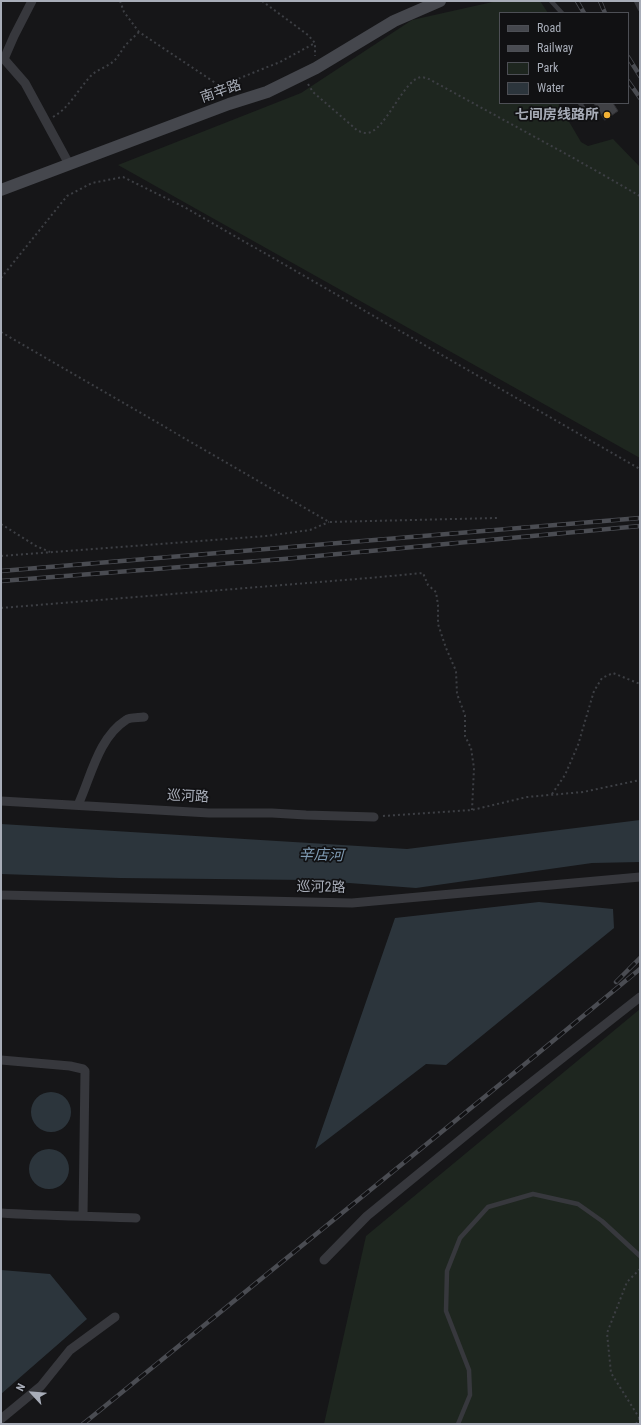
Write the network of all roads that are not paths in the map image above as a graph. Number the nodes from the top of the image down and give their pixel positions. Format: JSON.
{"nodes":[{"id":1,"x":32,"y":1,"type":"edge"},
{"id":2,"x":440,"y":1,"type":"edge"},
{"id":3,"x":551,"y":1,"type":"edge"},
{"id":4,"x":636,"y":1,"type":"edge"},
{"id":5,"x":640,"y":9,"type":"edge"},
{"id":6,"x":561,"y":12,"type":"edge"},
{"id":7,"x":581,"y":104,"type":"edge"},
{"id":8,"x":589,"y":117,"type":"dead end"},
{"id":9,"x":69,"y":164,"type":"junction"},
{"id":10,"x":1,"y":190,"type":"edge"},
{"id":11,"x":144,"y":717,"type":"dead end"},
{"id":12,"x":1,"y":801,"type":"edge"},
{"id":13,"x":78,"y":805,"type":"junction"},
{"id":14,"x":374,"y":817,"type":"road end"},
{"id":15,"x":640,"y":877,"type":"edge"},
{"id":16,"x":1,"y":895,"type":"edge"},
{"id":17,"x":640,"y":997,"type":"edge"},
{"id":18,"x":1,"y":1060,"type":"edge"},
{"id":19,"x":1,"y":1213,"type":"edge"},
{"id":20,"x":83,"y":1216,"type":"junction"},
{"id":21,"x":136,"y":1218,"type":"dead end"},
{"id":22,"x":640,"y":1256,"type":"edge"},
{"id":23,"x":324,"y":1260,"type":"dead end"},
{"id":24,"x":115,"y":1317,"type":"dead end"},
{"id":25,"x":1,"y":1419,"type":"edge"},
{"id":26,"x":458,"y":1424,"type":"edge"}],
"edges":[{"from":1,"to":9,"type":"street"},
{"from":2,"to":9,"type":"main road","name":"南辛路"},
{"from":3,"to":6,"type":"lane"},
{"from":4,"to":5,"type":"lane"},
{"from":7,"to":8,"type":"lane"},
{"from":9,"to":10,"type":"main road","name":"南辛路"},
{"from":11,"to":13,"type":"street"},
{"from":12,"to":13,"type":"street","name":"巡河路"},
{"from":13,"to":14,"type":"street","name":"巡河路"},
{"from":15,"to":16,"type":"street","name":"巡河2路"},
{"from":17,"to":23,"type":"street"},
{"from":18,"to":20,"type":"street"},
{"from":19,"to":20,"type":"street"},
{"from":20,"to":21,"type":"street"},
{"from":22,"to":26,"type":"lane"},
{"from":24,"to":25,"type":"street"}]}
